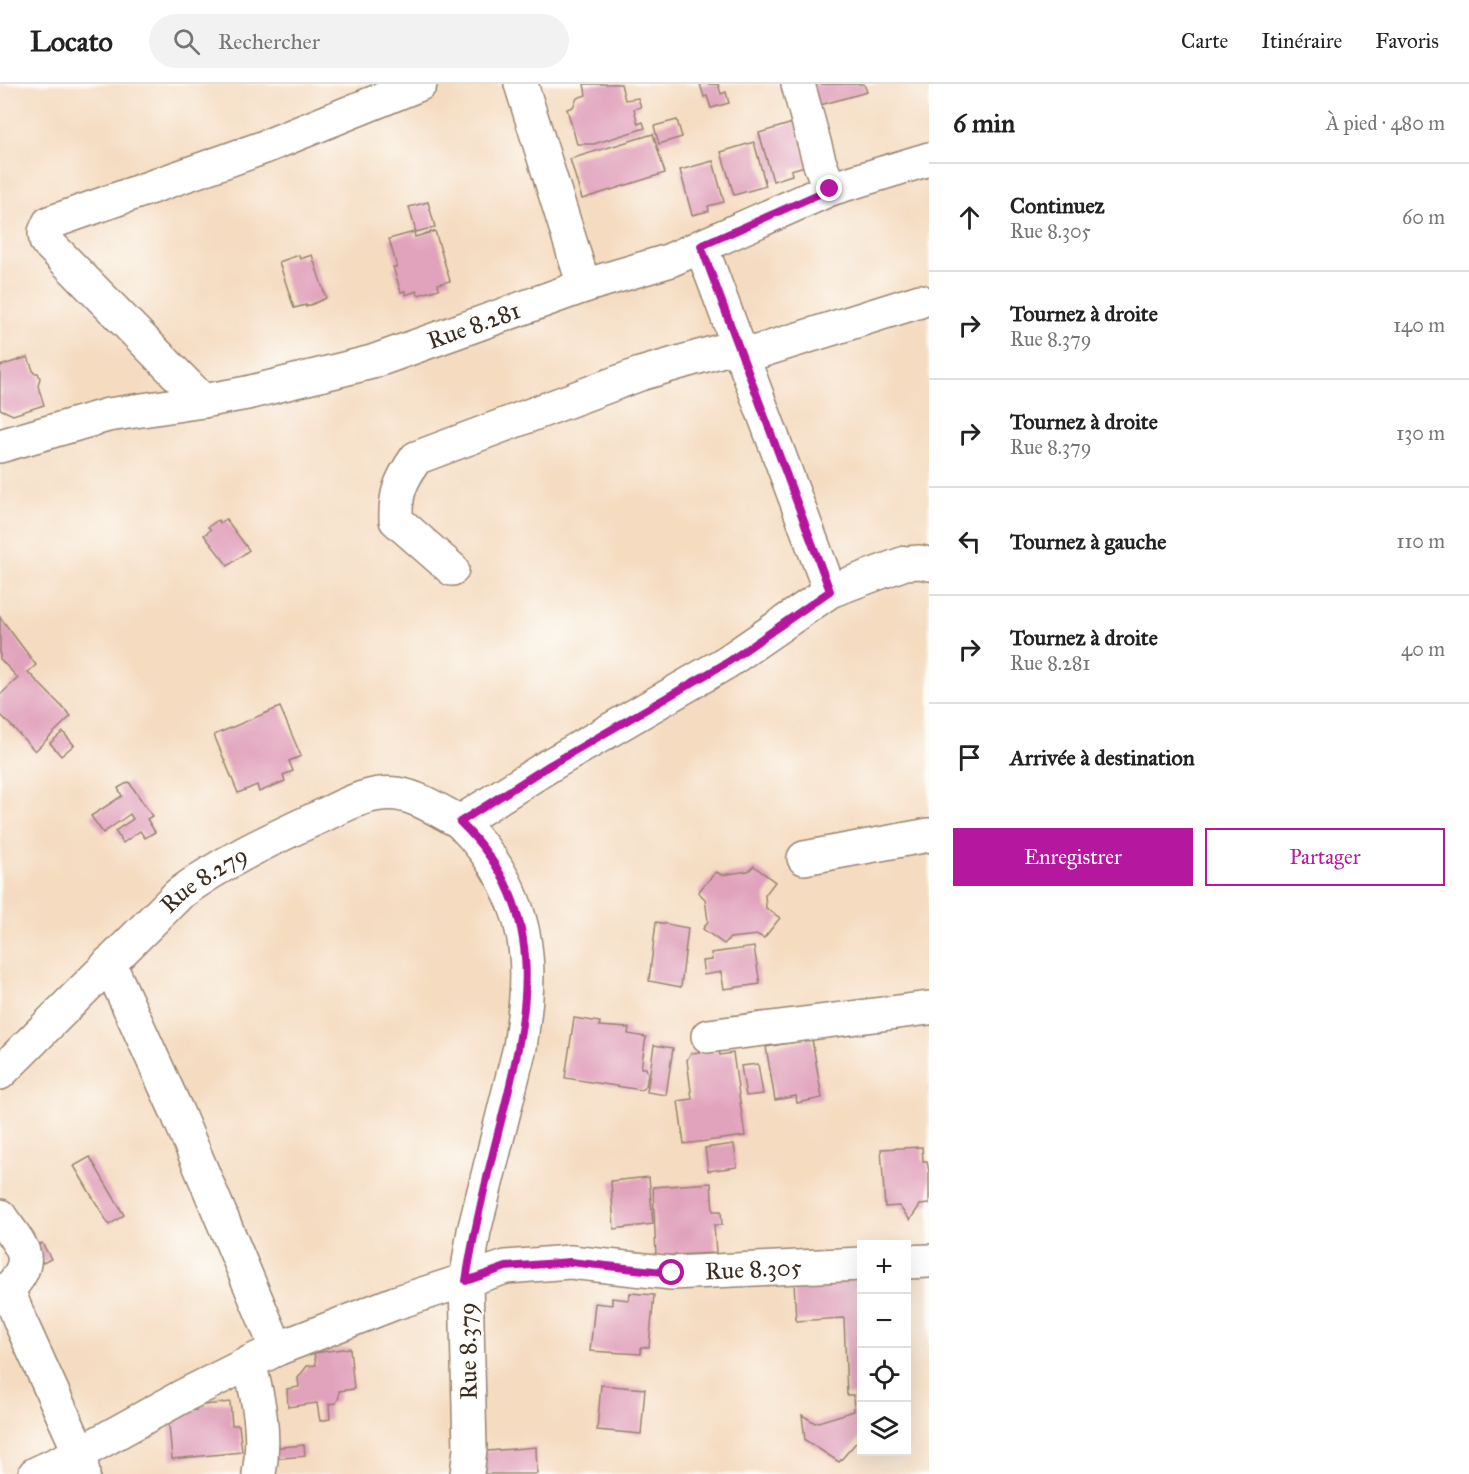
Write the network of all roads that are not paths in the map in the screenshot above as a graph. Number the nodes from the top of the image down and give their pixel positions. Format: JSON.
{"nodes":[{"id":1,"x":420,"y":84,"type":"edge"},
{"id":2,"x":521,"y":84,"type":"edge"},
{"id":3,"x":798,"y":84,"type":"edge"},
{"id":4,"x":929,"y":159,"type":"edge"},
{"id":5,"x":830,"y":189,"type":"junction"},
{"id":6,"x":701,"y":246,"type":"junction"},
{"id":7,"x":584,"y":285,"type":"junction"},
{"id":8,"x":920,"y":301,"type":"dead end"},
{"id":9,"x":739,"y":351,"type":"junction"},
{"id":10,"x":203,"y":401,"type":"junction"},
{"id":11,"x":0,"y":446,"type":"edge"},
{"id":12,"x":929,"y":564,"type":"edge"},
{"id":13,"x":452,"y":569,"type":"dead end"},
{"id":14,"x":830,"y":591,"type":"junction"},
{"id":15,"x":460,"y":822,"type":"junction"},
{"id":16,"x":929,"y":835,"type":"edge"},
{"id":17,"x":804,"y":858,"type":"dead end"},
{"id":18,"x":109,"y":963,"type":"junction"},
{"id":19,"x":929,"y":1008,"type":"edge"},
{"id":20,"x":708,"y":1036,"type":"dead end"},
{"id":21,"x":0,"y":1073,"type":"edge"},
{"id":22,"x":0,"y":1216,"type":"edge"},
{"id":23,"x":929,"y":1261,"type":"edge"},
{"id":24,"x":911,"y":1262,"type":"edge"},
{"id":25,"x":857,"y":1264,"type":"edge"},
{"id":26,"x":466,"y":1281,"type":"junction"},
{"id":27,"x":4,"y":1292,"type":"edge"},
{"id":28,"x":263,"y":1356,"type":"junction"},
{"id":29,"x":82,"y":1463,"type":"edge"},
{"id":30,"x":35,"y":1474,"type":"edge"},
{"id":31,"x":259,"y":1474,"type":"edge"},
{"id":32,"x":467,"y":1474,"type":"edge"}],
"edges":[{"from":1,"to":10,"type":"street"},
{"from":2,"to":7,"type":"street"},
{"from":3,"to":5,"type":"street"},
{"from":4,"to":5,"type":"street","name":"Rue 8.281"},
{"from":5,"to":6,"type":"street","name":"Rue 8.281"},
{"from":6,"to":7,"type":"street","name":"Rue 8.281"},
{"from":6,"to":9,"type":"street"},
{"from":7,"to":10,"type":"street","name":"Rue 8.281"},
{"from":8,"to":9,"type":"street"},
{"from":9,"to":13,"type":"street"},
{"from":9,"to":14,"type":"street"},
{"from":10,"to":11,"type":"street","name":"Rue 8.281"},
{"from":12,"to":14,"type":"street"},
{"from":14,"to":15,"type":"street"},
{"from":15,"to":18,"type":"street","name":"Rue 8.279"},
{"from":15,"to":26,"type":"street","name":"Rue 8.379"},
{"from":16,"to":17,"type":"street"},
{"from":18,"to":21,"type":"street","name":"Rue 8.279"},
{"from":18,"to":28,"type":"street"},
{"from":19,"to":20,"type":"street"},
{"from":22,"to":27,"type":"street"},
{"from":23,"to":24,"type":"street"},
{"from":25,"to":26,"type":"street","name":"Rue 8.305"},
{"from":26,"to":28,"type":"street","name":"Rue 8.305"},
{"from":26,"to":32,"type":"street","name":"Rue 8.379"},
{"from":27,"to":29,"type":"street"},
{"from":28,"to":29,"type":"street","name":"Rue 8.305"},
{"from":28,"to":31,"type":"street"},
{"from":29,"to":30,"type":"street","name":"Rue 8.305"}]}
